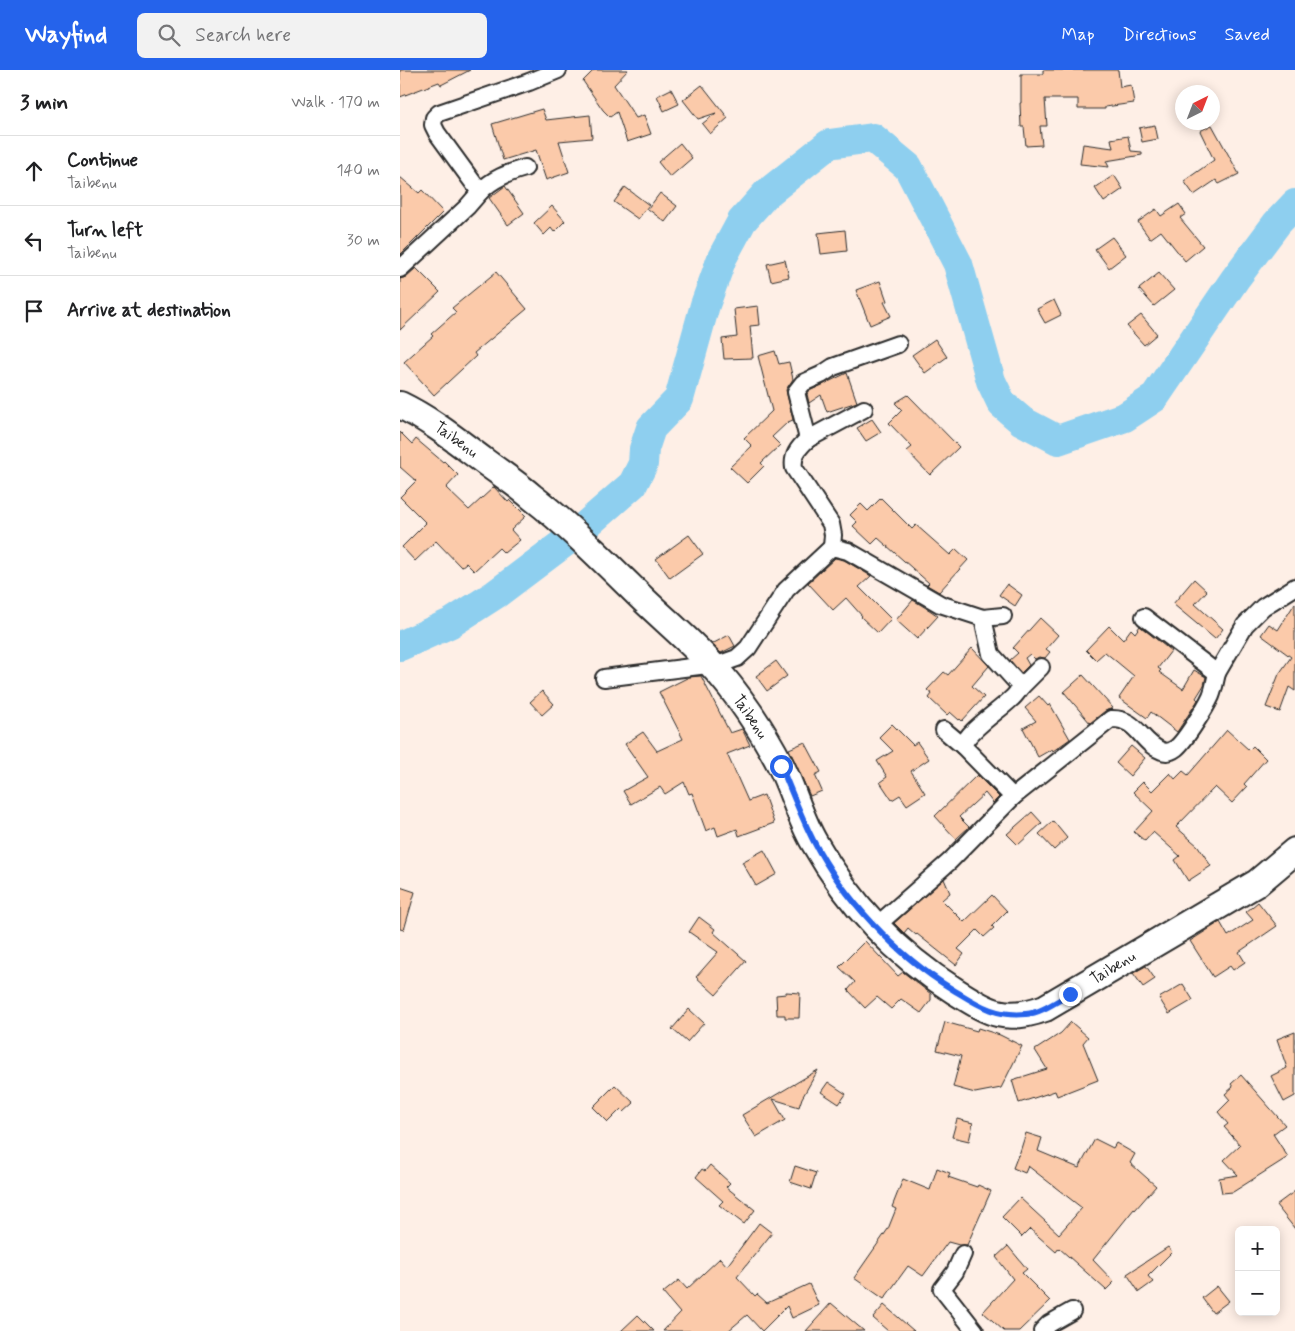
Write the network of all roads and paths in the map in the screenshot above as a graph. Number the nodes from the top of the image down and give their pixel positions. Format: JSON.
{"nodes":[{"id":1,"x":558,"y":70,"type":"edge"},
{"id":2,"x":525,"y":168,"type":"dead end"},
{"id":3,"x":480,"y":192,"type":"junction"},
{"id":4,"x":400,"y":269,"type":"edge"},
{"id":5,"x":898,"y":344,"type":"dead end"},
{"id":6,"x":400,"y":405,"type":"edge"},
{"id":7,"x":864,"y":409,"type":"dead end"},
{"id":8,"x":808,"y":439,"type":"junction"},
{"id":9,"x":832,"y":548,"type":"junction"},
{"id":10,"x":1295,"y":587,"type":"edge"},
{"id":11,"x":1003,"y":616,"type":"dead end"},
{"id":12,"x":1144,"y":616,"type":"dead end"},
{"id":13,"x":983,"y":618,"type":"junction"},
{"id":14,"x":711,"y":664,"type":"junction"},
{"id":15,"x":1041,"y":666,"type":"dead end"},
{"id":16,"x":1217,"y":674,"type":"junction"},
{"id":17,"x":604,"y":678,"type":"dead end"},
{"id":18,"x":1021,"y":687,"type":"junction"},
{"id":19,"x":944,"y":730,"type":"dead end"},
{"id":20,"x":961,"y":744,"type":"junction"},
{"id":21,"x":1013,"y":797,"type":"junction"},
{"id":22,"x":1295,"y":851,"type":"edge"},
{"id":23,"x":875,"y":926,"type":"junction"},
{"id":24,"x":963,"y":1254,"type":"dead end"},
{"id":25,"x":1072,"y":1311,"type":"dead end"},
{"id":26,"x":975,"y":1331,"type":"edge"},
{"id":27,"x":1042,"y":1331,"type":"edge"}],
"edges":[{"from":1,"to":3,"type":"street"},
{"from":2,"to":3,"type":"street"},
{"from":3,"to":4,"type":"street"},
{"from":5,"to":8,"type":"street"},
{"from":6,"to":14,"type":"main road","name":"Taibenu"},
{"from":7,"to":8,"type":"street"},
{"from":8,"to":9,"type":"street"},
{"from":9,"to":13,"type":"street"},
{"from":9,"to":14,"type":"street"},
{"from":10,"to":16,"type":"street"},
{"from":11,"to":13,"type":"street"},
{"from":12,"to":16,"type":"street"},
{"from":13,"to":18,"type":"street"},
{"from":14,"to":17,"type":"street"},
{"from":14,"to":23,"type":"main road","name":"Taibenu"},
{"from":15,"to":18,"type":"street"},
{"from":16,"to":21,"type":"street"},
{"from":18,"to":20,"type":"street"},
{"from":19,"to":20,"type":"street"},
{"from":20,"to":21,"type":"street"},
{"from":21,"to":23,"type":"street"},
{"from":22,"to":23,"type":"main road","name":"Taibenu"},
{"from":24,"to":26,"type":"street"},
{"from":25,"to":27,"type":"street"}]}
